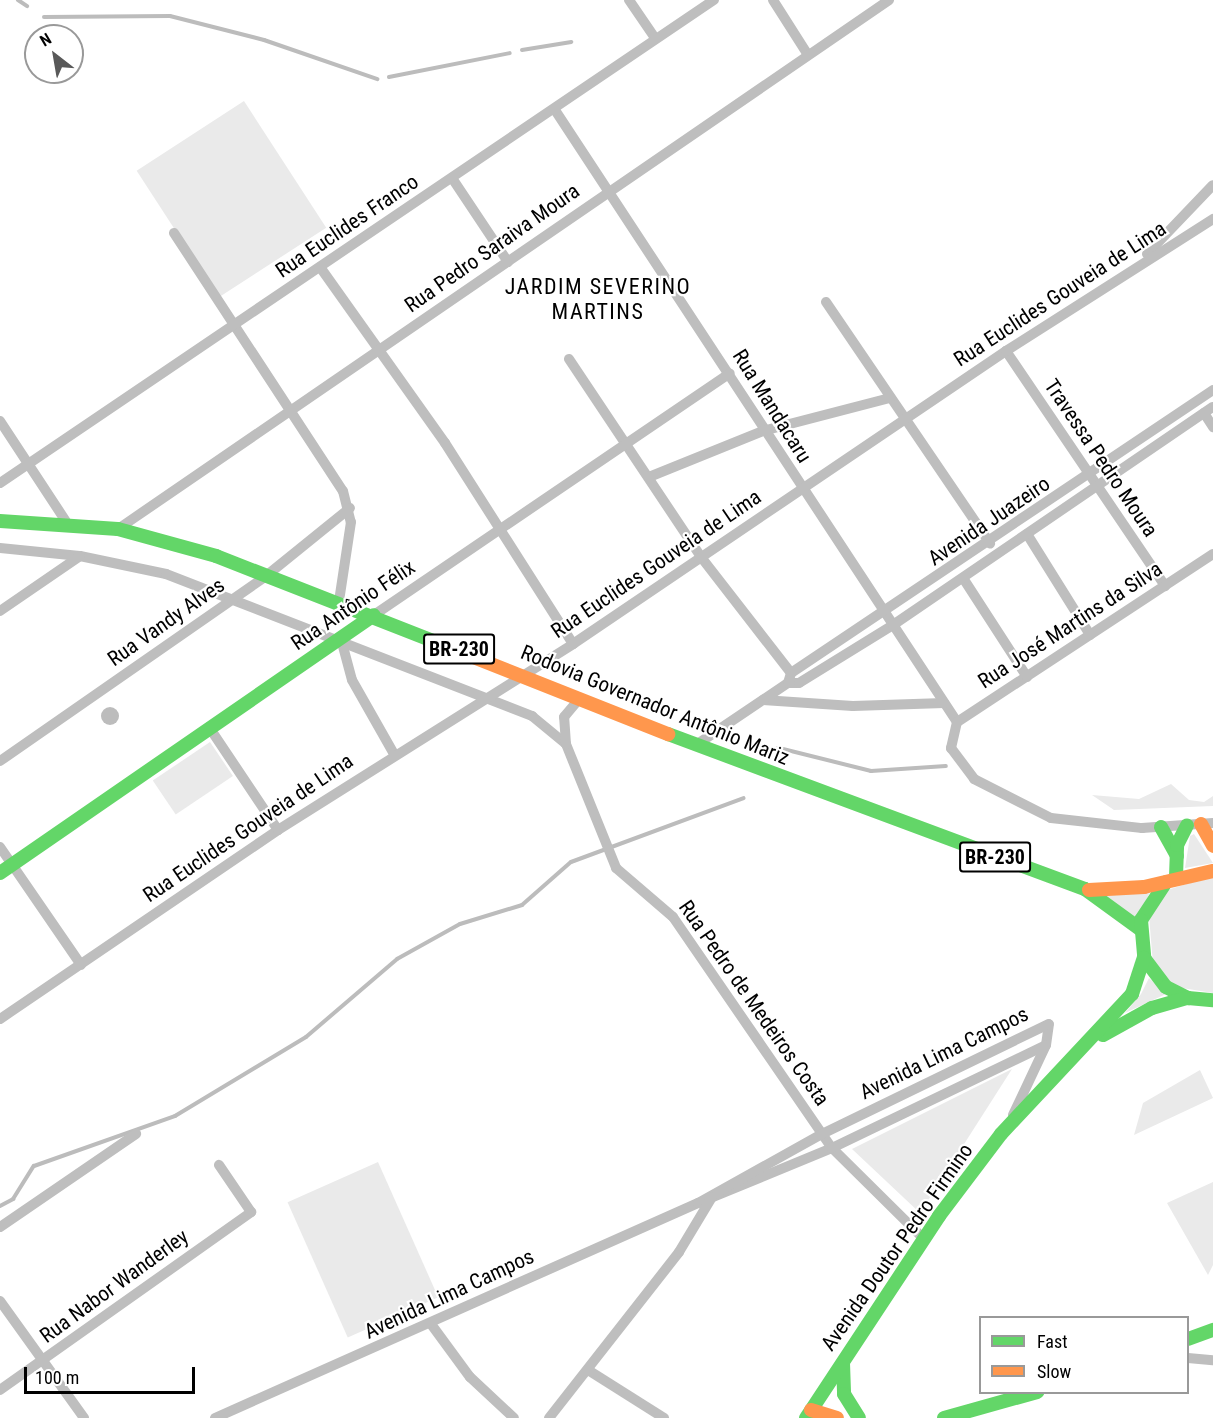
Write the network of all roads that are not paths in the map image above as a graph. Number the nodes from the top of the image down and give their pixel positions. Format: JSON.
{"nodes":[{"id":1,"x":629,"y":0,"type":"edge"},
{"id":2,"x":714,"y":0,"type":"edge"},
{"id":3,"x":773,"y":0,"type":"edge"},
{"id":4,"x":889,"y":0,"type":"edge"},
{"id":5,"x":655,"y":38,"type":"junction"},
{"id":6,"x":808,"y":55,"type":"junction"},
{"id":7,"x":555,"y":110,"type":"junction"},
{"id":8,"x":452,"y":178,"type":"junction"},
{"id":9,"x":1213,"y":185,"type":"edge"},
{"id":10,"x":608,"y":190,"type":"junction"},
{"id":11,"x":1213,"y":219,"type":"edge"},
{"id":12,"x":174,"y":233,"type":"dead end"},
{"id":13,"x":508,"y":262,"type":"junction"},
{"id":14,"x":320,"y":267,"type":"junction"},
{"id":15,"x":1129,"y":272,"type":"junction"},
{"id":16,"x":826,"y":302,"type":"dead end"},
{"id":17,"x":236,"y":325,"type":"junction"},
{"id":18,"x":1006,"y":351,"type":"junction"},
{"id":19,"x":377,"y":352,"type":"junction"},
{"id":20,"x":569,"y":359,"type":"dead end"},
{"id":21,"x":730,"y":374,"type":"junction"},
{"id":22,"x":1213,"y":390,"type":"edge"},
{"id":23,"x":891,"y":398,"type":"junction"},
{"id":24,"x":1208,"y":410,"type":"edge"},
{"id":25,"x":292,"y":411,"type":"junction"},
{"id":26,"x":906,"y":418,"type":"junction"},
{"id":27,"x":0,"y":421,"type":"edge"},
{"id":28,"x":1213,"y":427,"type":"edge"},
{"id":29,"x":763,"y":431,"type":"junction"},
{"id":30,"x":628,"y":445,"type":"junction"},
{"id":31,"x":28,"y":465,"type":"junction"},
{"id":32,"x":1089,"y":476,"type":"junction"},
{"id":33,"x":649,"y":477,"type":"junction"},
{"id":34,"x":0,"y":483,"type":"edge"},
{"id":35,"x":1096,"y":487,"type":"junction"},
{"id":36,"x":802,"y":488,"type":"junction"},
{"id":37,"x":350,"y":508,"type":"junction"},
{"id":38,"x":0,"y":521,"type":"edge"},
{"id":39,"x":67,"y":523,"type":"junction"},
{"id":40,"x":118,"y":529,"type":"junction"},
{"id":41,"x":501,"y":531,"type":"junction"},
{"id":42,"x":1027,"y":534,"type":"junction"},
{"id":43,"x":990,"y":543,"type":"junction"},
{"id":44,"x":0,"y":549,"type":"edge"},
{"id":45,"x":1213,"y":554,"type":"edge"},
{"id":46,"x":80,"y":556,"type":"junction"},
{"id":47,"x":701,"y":557,"type":"junction"},
{"id":48,"x":266,"y":576,"type":"junction"},
{"id":49,"x":963,"y":578,"type":"junction"},
{"id":50,"x":1165,"y":586,"type":"junction"},
{"id":51,"x":232,"y":600,"type":"junction"},
{"id":52,"x":339,"y":601,"type":"junction"},
{"id":53,"x":0,"y":611,"type":"edge"},
{"id":54,"x":886,"y":614,"type":"junction"},
{"id":55,"x":374,"y":615,"type":"junction"},
{"id":56,"x":893,"y":625,"type":"junction"},
{"id":57,"x":1090,"y":635,"type":"junction"},
{"id":58,"x":341,"y":639,"type":"junction"},
{"id":59,"x":573,"y":644,"type":"junction"},
{"id":60,"x":524,"y":675,"type":"junction"},
{"id":61,"x":1027,"y":677,"type":"junction"},
{"id":62,"x":790,"y":678,"type":"junction"},
{"id":63,"x":488,"y":697,"type":"junction"},
{"id":64,"x":580,"y":698,"type":"junction"},
{"id":65,"x":763,"y":700,"type":"junction"},
{"id":66,"x":944,"y":703,"type":"junction"},
{"id":67,"x":954,"y":726,"type":"junction"},
{"id":68,"x":209,"y":727,"type":"junction"},
{"id":69,"x":566,"y":744,"type":"junction"},
{"id":70,"x":696,"y":745,"type":"junction"},
{"id":71,"x":394,"y":754,"type":"junction"},
{"id":72,"x":0,"y":761,"type":"edge"},
{"id":73,"x":1200,"y":824,"type":"edge"},
{"id":74,"x":1161,"y":827,"type":"junction"},
{"id":75,"x":278,"y":830,"type":"junction"},
{"id":76,"x":1213,"y":846,"type":"edge"},
{"id":77,"x":0,"y":847,"type":"edge"},
{"id":78,"x":1177,"y":856,"type":"junction"},
{"id":79,"x":14,"y":862,"type":"junction"},
{"id":80,"x":1213,"y":870,"type":"edge"},
{"id":81,"x":0,"y":873,"type":"edge"},
{"id":82,"x":1171,"y":879,"type":"junction"},
{"id":83,"x":1085,"y":889,"type":"junction"},
{"id":84,"x":1140,"y":929,"type":"junction"},
{"id":85,"x":1144,"y":958,"type":"junction"},
{"id":86,"x":81,"y":965,"type":"junction"},
{"id":87,"x":1188,"y":998,"type":"junction"},
{"id":88,"x":1213,"y":1000,"type":"edge"},
{"id":89,"x":0,"y":1019,"type":"edge"},
{"id":90,"x":1046,"y":1045,"type":"junction"},
{"id":91,"x":1078,"y":1053,"type":"junction"},
{"id":92,"x":938,"y":1078,"type":"junction"},
{"id":93,"x":946,"y":1093,"type":"junction"},
{"id":94,"x":867,"y":1113,"type":"junction"},
{"id":95,"x":874,"y":1128,"type":"junction"},
{"id":96,"x":136,"y":1134,"type":"dead end"},
{"id":97,"x":822,"y":1134,"type":"junction"},
{"id":98,"x":1001,"y":1134,"type":"junction"},
{"id":99,"x":832,"y":1148,"type":"junction"},
{"id":100,"x":219,"y":1166,"type":"dead end"},
{"id":101,"x":712,"y":1197,"type":"junction"},
{"id":102,"x":0,"y":1227,"type":"edge"},
{"id":103,"x":923,"y":1238,"type":"junction"},
{"id":104,"x":0,"y":1301,"type":"edge"},
{"id":105,"x":431,"y":1324,"type":"junction"},
{"id":106,"x":1213,"y":1330,"type":"edge"},
{"id":107,"x":1189,"y":1339,"type":"edge"},
{"id":108,"x":1189,"y":1358,"type":"edge"},
{"id":109,"x":1213,"y":1360,"type":"edge"},
{"id":110,"x":843,"y":1361,"type":"junction"},
{"id":111,"x":41,"y":1362,"type":"junction"},
{"id":112,"x":588,"y":1370,"type":"junction"},
{"id":113,"x":0,"y":1390,"type":"edge"},
{"id":114,"x":1030,"y":1394,"type":"edge"},
{"id":115,"x":650,"y":1414,"type":"edge"},
{"id":116,"x":808,"y":1414,"type":"edge"},
{"id":117,"x":84,"y":1418,"type":"edge"},
{"id":118,"x":215,"y":1418,"type":"edge"},
{"id":119,"x":514,"y":1418,"type":"edge"},
{"id":120,"x":549,"y":1418,"type":"edge"},
{"id":121,"x":664,"y":1418,"type":"edge"},
{"id":122,"x":837,"y":1418,"type":"edge"},
{"id":123,"x":859,"y":1418,"type":"edge"},
{"id":124,"x":944,"y":1418,"type":"edge"}],
"edges":[{"from":1,"to":5,"type":"street"},
{"from":2,"to":5,"type":"street","name":"Rua Euclides Franco"},
{"from":3,"to":6,"type":"street"},
{"from":4,"to":6,"type":"street","name":"Rua Pedro Saraiva Moura"},
{"from":5,"to":7,"type":"street","name":"Rua Euclides Franco"},
{"from":6,"to":10,"type":"street","name":"Rua Pedro Saraiva Moura"},
{"from":7,"to":8,"type":"street","name":"Rua Euclides Franco"},
{"from":7,"to":10,"type":"street","name":"Rua Mandacaru"},
{"from":8,"to":13,"type":"street"},
{"from":8,"to":14,"type":"street","name":"Rua Euclides Franco"},
{"from":9,"to":15,"type":"street"},
{"from":10,"to":13,"type":"street","name":"Rua Pedro Saraiva Moura"},
{"from":10,"to":21,"type":"street","name":"Rua Mandacaru"},
{"from":11,"to":15,"type":"street","name":"Rua Euclides Gouveia de Lima"},
{"from":12,"to":17,"type":"street"},
{"from":13,"to":19,"type":"street","name":"Rua Pedro Saraiva Moura"},
{"from":14,"to":17,"type":"street","name":"Rua Euclides Franco"},
{"from":14,"to":19,"type":"street"},
{"from":15,"to":18,"type":"street","name":"Rua Euclides Gouveia de Lima"},
{"from":16,"to":23,"type":"street"},
{"from":17,"to":25,"type":"street"},
{"from":17,"to":31,"type":"street","name":"Rua Euclides Franco"},
{"from":18,"to":26,"type":"street","name":"Rua Euclides Gouveia de Lima"},
{"from":18,"to":32,"type":"street","name":"Travessa Pedro Moura"},
{"from":19,"to":25,"type":"street","name":"Rua Pedro Saraiva Moura"},
{"from":19,"to":41,"type":"street"},
{"from":20,"to":30,"type":"street"},
{"from":21,"to":29,"type":"street","name":"Rua Mandacaru"},
{"from":21,"to":30,"type":"street","name":"Rua Antônio Félix"},
{"from":22,"to":32,"type":"street","name":"Avenida Juazeiro"},
{"from":23,"to":26,"type":"street"},
{"from":23,"to":29,"type":"street"},
{"from":24,"to":28,"type":"street"},
{"from":24,"to":35,"type":"street","name":"Avenida Juazeiro"},
{"from":25,"to":37,"type":"street"},
{"from":25,"to":40,"type":"street","name":"Rua Pedro Saraiva Moura"},
{"from":26,"to":36,"type":"street","name":"Rua Euclides Gouveia de Lima"},
{"from":26,"to":43,"type":"street"},
{"from":27,"to":31,"type":"street"},
{"from":29,"to":33,"type":"street"},
{"from":29,"to":36,"type":"street","name":"Rua Mandacaru"},
{"from":30,"to":33,"type":"street"},
{"from":30,"to":41,"type":"street","name":"Rua Antônio Félix"},
{"from":31,"to":34,"type":"street","name":"Rua Euclides Franco"},
{"from":31,"to":39,"type":"street"},
{"from":32,"to":35,"type":"street","name":"Travessa Pedro Moura"},
{"from":32,"to":43,"type":"street","name":"Avenida Juazeiro"},
{"from":33,"to":47,"type":"street"},
{"from":35,"to":42,"type":"street","name":"Avenida Juazeiro"},
{"from":35,"to":50,"type":"street","name":"Travessa Pedro Moura"},
{"from":36,"to":47,"type":"street","name":"Rua Euclides Gouveia de Lima"},
{"from":36,"to":54,"type":"street","name":"Rua Mandacaru"},
{"from":37,"to":48,"type":"street","name":"Rua Vandy Alves"},
{"from":37,"to":52,"type":"street"},
{"from":38,"to":39,"type":"main road","name":"Rodovia Governador Antônio Mariz","number":"BR-230"},
{"from":39,"to":40,"type":"main road","name":"Rodovia Governador Antônio Mariz","number":"BR-230"},
{"from":40,"to":48,"type":"main road","name":"Rodovia Governador Antônio Mariz","number":"BR-230"},
{"from":41,"to":55,"type":"street","name":"Rua Antônio Félix"},
{"from":41,"to":59,"type":"street"},
{"from":42,"to":49,"type":"street","name":"Avenida Juazeiro"},
{"from":42,"to":57,"type":"street"},
{"from":43,"to":54,"type":"street","name":"Avenida Juazeiro"},
{"from":44,"to":46,"type":"street"},
{"from":45,"to":50,"type":"street","name":"Rua José Martins da Silva"},
{"from":46,"to":51,"type":"street"},
{"from":46,"to":53,"type":"street"},
{"from":47,"to":59,"type":"street","name":"Rua Euclides Gouveia de Lima"},
{"from":47,"to":62,"type":"street"},
{"from":48,"to":51,"type":"street","name":"Rua Vandy Alves"},
{"from":48,"to":52,"type":"main road","name":"Rodovia Governador Antônio Mariz","number":"BR-230"},
{"from":49,"to":56,"type":"street","name":"Avenida Juazeiro"},
{"from":49,"to":61,"type":"street"},
{"from":50,"to":57,"type":"street","name":"Rua José Martins da Silva"},
{"from":51,"to":58,"type":"street"},
{"from":51,"to":72,"type":"street","name":"Rua Vandy Alves"},
{"from":52,"to":55,"type":"main road","name":"Rodovia Governador Antônio Mariz","number":"BR-230"},
{"from":54,"to":56,"type":"street","name":"Rua Mandacaru"},
{"from":54,"to":62,"type":"street","name":"Avenida Juazeiro"},
{"from":55,"to":58,"type":"main road","name":"Rua Antônio Félix"},
{"from":55,"to":60,"type":"main road","name":"Rodovia Governador Antônio Mariz","number":"BR-230"},
{"from":56,"to":62,"type":"street","name":"Avenida Juazeiro"},
{"from":56,"to":66,"type":"street","name":"Rua Mandacaru"},
{"from":57,"to":61,"type":"street","name":"Rua José Martins da Silva"},
{"from":58,"to":63,"type":"street"},
{"from":58,"to":68,"type":"main road","name":"Rua Antônio Félix"},
{"from":58,"to":71,"type":"street"},
{"from":59,"to":60,"type":"street","name":"Rua Euclides Gouveia de Lima"},
{"from":60,"to":63,"type":"street","name":"Rua Euclides Gouveia de Lima"},
{"from":60,"to":64,"type":"main road","name":"Rodovia Governador Antônio Mariz","number":"BR-230"},
{"from":61,"to":67,"type":"street","name":"Rua José Martins da Silva"},
{"from":62,"to":65,"type":"street","name":"Avenida Juazeiro"},
{"from":63,"to":69,"type":"street","name":"Rua Pedro de Medeiros Costa"},
{"from":63,"to":71,"type":"street","name":"Rua Euclides Gouveia de Lima"},
{"from":64,"to":69,"type":"street","name":"Rua Pedro de Medeiros Costa"},
{"from":64,"to":70,"type":"main road","name":"Rodovia Governador Antônio Mariz","number":"BR-230"},
{"from":65,"to":66,"type":"street"},
{"from":65,"to":70,"type":"street","name":"Avenida Juazeiro"},
{"from":66,"to":67,"type":"street","name":"Rua Mandacaru"},
{"from":67,"to":74,"type":"street","name":"Rua Mandacaru"},
{"from":68,"to":75,"type":"street"},
{"from":68,"to":79,"type":"main road","name":"Rua Antônio Félix"},
{"from":69,"to":97,"type":"street","name":"Rua Pedro de Medeiros Costa"},
{"from":70,"to":83,"type":"main road","name":"Rodovia Governador Antônio Mariz","number":"BR-230"},
{"from":71,"to":75,"type":"street","name":"Rua Euclides Gouveia de Lima"},
{"from":73,"to":74,"type":"street","name":"Rua Mandacaru"},
{"from":73,"to":76,"type":"main road"},
{"from":73,"to":78,"type":"main road"},
{"from":74,"to":78,"type":"main road"},
{"from":75,"to":86,"type":"street","name":"Rua Euclides Gouveia de Lima"},
{"from":77,"to":79,"type":"street"},
{"from":78,"to":82,"type":"main road"},
{"from":79,"to":81,"type":"main road","name":"Rua Antônio Félix"},
{"from":79,"to":86,"type":"street"},
{"from":80,"to":82,"type":"main road","name":"Rodovia Governador Antônio Mariz","number":"BR-230"},
{"from":82,"to":83,"type":"main road","name":"Rodovia Governador Antônio Mariz","number":"BR-230"},
{"from":82,"to":84,"type":"main road"},
{"from":83,"to":84,"type":"main road","name":"Rodovia Governador Antônio Mariz","number":"BR-230"},
{"from":84,"to":85,"type":"main road"},
{"from":85,"to":87,"type":"main road"},
{"from":85,"to":91,"type":"main road","name":"Avenida Doutor Pedro Firmino"},
{"from":86,"to":89,"type":"street","name":"Rua Euclides Gouveia de Lima"},
{"from":87,"to":88,"type":"main road"},
{"from":87,"to":91,"type":"main road","name":"Avenida Doutor Pedro Firmino"},
{"from":90,"to":92,"type":"street","name":"Avenida Lima Campos"},
{"from":90,"to":93,"type":"street","name":"Avenida Lima Campos"},
{"from":90,"to":98,"type":"street"},
{"from":91,"to":98,"type":"main road","name":"Avenida Doutor Pedro Firmino"},
{"from":92,"to":93,"type":"street"},
{"from":92,"to":94,"type":"street","name":"Avenida Lima Campos"},
{"from":93,"to":95,"type":"street","name":"Avenida Lima Campos"},
{"from":94,"to":95,"type":"street"},
{"from":94,"to":97,"type":"street","name":"Avenida Lima Campos"},
{"from":95,"to":99,"type":"street","name":"Avenida Lima Campos"},
{"from":96,"to":102,"type":"street"},
{"from":97,"to":99,"type":"street","name":"Rua Pedro de Medeiros Costa"},
{"from":97,"to":101,"type":"street","name":"Avenida Lima Campos"},
{"from":98,"to":103,"type":"main road","name":"Avenida Doutor Pedro Firmino"},
{"from":99,"to":101,"type":"street","name":"Avenida Lima Campos"},
{"from":99,"to":103,"type":"street","name":"Rua Pedro de Medeiros Costa"},
{"from":100,"to":111,"type":"street","name":"Rua Nabor Wanderley"},
{"from":101,"to":105,"type":"street","name":"Avenida Lima Campos"},
{"from":101,"to":112,"type":"street"},
{"from":103,"to":110,"type":"main road","name":"Avenida Doutor Pedro Firmino"},
{"from":104,"to":111,"type":"street"},
{"from":105,"to":118,"type":"street","name":"Avenida Lima Campos"},
{"from":105,"to":119,"type":"street"},
{"from":106,"to":107,"type":"main road"},
{"from":108,"to":109,"type":"street"},
{"from":110,"to":116,"type":"main road","name":"Avenida Doutor Pedro Firmino"},
{"from":110,"to":123,"type":"main road"},
{"from":111,"to":113,"type":"street","name":"Rua Nabor Wanderley"},
{"from":111,"to":117,"type":"street"},
{"from":112,"to":115,"type":"street"},
{"from":112,"to":120,"type":"street"},
{"from":114,"to":124,"type":"main road"},
{"from":115,"to":121,"type":"street"},
{"from":116,"to":122,"type":"main road"}]}
